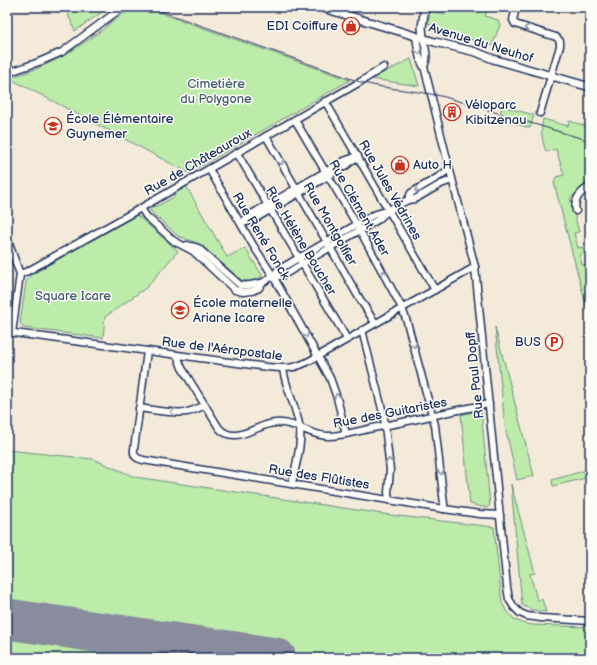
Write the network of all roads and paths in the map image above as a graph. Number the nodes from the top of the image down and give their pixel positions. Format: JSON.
{"nodes":[{"id":1,"x":123,"y":7,"type":"edge"},
{"id":2,"x":320,"y":7,"type":"edge"},
{"id":3,"x":420,"y":7,"type":"edge"},
{"id":4,"x":425,"y":7,"type":"edge"},
{"id":5,"x":516,"y":7,"type":"edge"},
{"id":6,"x":420,"y":37,"type":"junction"},
{"id":7,"x":384,"y":67,"type":"dead end"},
{"id":8,"x":7,"y":73,"type":"edge"},
{"id":9,"x":551,"y":76,"type":"junction"},
{"id":10,"x":590,"y":87,"type":"edge"},
{"id":11,"x":325,"y":101,"type":"junction"},
{"id":12,"x":540,"y":112,"type":"dead end"},
{"id":13,"x":295,"y":120,"type":"junction"},
{"id":14,"x":266,"y":136,"type":"junction"},
{"id":15,"x":237,"y":153,"type":"junction"},
{"id":16,"x":358,"y":156,"type":"junction"},
{"id":17,"x":209,"y":169,"type":"junction"},
{"id":18,"x":449,"y":169,"type":"junction"},
{"id":19,"x":326,"y":174,"type":"junction"},
{"id":20,"x":452,"y":180,"type":"junction"},
{"id":21,"x":590,"y":186,"type":"edge"},
{"id":22,"x":298,"y":190,"type":"junction"},
{"id":23,"x":408,"y":200,"type":"junction"},
{"id":24,"x":141,"y":208,"type":"junction"},
{"id":25,"x":269,"y":208,"type":"junction"},
{"id":26,"x":389,"y":210,"type":"junction"},
{"id":27,"x":576,"y":211,"type":"dead end"},
{"id":28,"x":240,"y":223,"type":"junction"},
{"id":29,"x":358,"y":228,"type":"junction"},
{"id":30,"x":7,"y":238,"type":"edge"},
{"id":31,"x":329,"y":244,"type":"junction"},
{"id":32,"x":300,"y":261,"type":"junction"},
{"id":33,"x":475,"y":267,"type":"junction"},
{"id":34,"x":20,"y":274,"type":"junction"},
{"id":35,"x":273,"y":276,"type":"junction"},
{"id":36,"x":435,"y":290,"type":"junction"},
{"id":37,"x":402,"y":308,"type":"junction"},
{"id":38,"x":375,"y":323,"type":"junction"},
{"id":39,"x":362,"y":330,"type":"junction"},
{"id":40,"x":10,"y":333,"type":"edge"},
{"id":41,"x":348,"y":339,"type":"junction"},
{"id":42,"x":147,"y":351,"type":"junction"},
{"id":43,"x":177,"y":355,"type":"junction"},
{"id":44,"x":318,"y":356,"type":"junction"},
{"id":45,"x":284,"y":369,"type":"junction"},
{"id":46,"x":489,"y":404,"type":"junction"},
{"id":47,"x":205,"y":405,"type":"junction"},
{"id":48,"x":139,"y":408,"type":"junction"},
{"id":49,"x":433,"y":416,"type":"junction"},
{"id":50,"x":385,"y":426,"type":"junction"},
{"id":51,"x":300,"y":427,"type":"junction"},
{"id":52,"x":346,"y":434,"type":"junction"},
{"id":53,"x":292,"y":484,"type":"junction"},
{"id":54,"x":389,"y":500,"type":"junction"},
{"id":55,"x":444,"y":509,"type":"junction"},
{"id":56,"x":500,"y":515,"type":"junction"},
{"id":57,"x":590,"y":621,"type":"edge"}],
"edges":[{"from":1,"to":8,"type":"street"},
{"from":2,"to":6,"type":"street","name":"Avenue du Neuhof"},
{"from":3,"to":6,"type":"street"},
{"from":4,"to":6,"type":"street"},
{"from":9,"to":5,"type":"street","one_way":true},
{"from":6,"to":9,"type":"street","name":"Avenue du Neuhof"},
{"from":6,"to":18,"type":"street","name":"Rue Paul Dopff"},
{"from":7,"to":11,"type":"street","name":"Rue de Châteauroux"},
{"from":9,"to":10,"type":"street","name":"Avenue du Neuhof"},
{"from":9,"to":12,"type":"street"},
{"from":11,"to":13,"type":"street","name":"Rue de Châteauroux"},
{"from":11,"to":16,"type":"street","name":"Rue Jules Védrines"},
{"from":13,"to":14,"type":"street","name":"Rue de Châteauroux"},
{"from":13,"to":19,"type":"street","name":"Rue Clément Ader"},
{"from":14,"to":15,"type":"street","name":"Rue de Châteauroux"},
{"from":14,"to":22,"type":"street","name":"Rue Montgolfier","one_way":true},
{"from":15,"to":17,"type":"street","name":"Rue de Châteauroux"},
{"from":15,"to":25,"type":"street","name":"Rue Hélène Boucher"},
{"from":16,"to":19,"type":"street"},
{"from":16,"to":26,"type":"street","name":"Rue Jules Védrines"},
{"from":17,"to":24,"type":"street","name":"Rue de Châteauroux"},
{"from":17,"to":28,"type":"street","name":"Rue René Fonck"},
{"from":18,"to":20,"type":"street","name":"Rue Paul Dopff"},
{"from":18,"to":23,"type":"street","one_way":true},
{"from":19,"to":22,"type":"street"},
{"from":19,"to":29,"type":"street","name":"Rue Clément Ader"},
{"from":20,"to":23,"type":"street"},
{"from":20,"to":33,"type":"street","name":"Rue Paul Dopff"},
{"from":21,"to":27,"type":"street"},
{"from":22,"to":25,"type":"street"},
{"from":22,"to":31,"type":"street","name":"Rue Montgolfier"},
{"from":23,"to":26,"type":"street"},
{"from":24,"to":34,"type":"street","name":"Rue de Châteauroux"},
{"from":24,"to":35,"type":"street"},
{"from":25,"to":28,"type":"street"},
{"from":25,"to":32,"type":"street","name":"Rue Hélène Boucher"},
{"from":26,"to":29,"type":"street"},
{"from":26,"to":36,"type":"street","name":"Rue Jules Védrines"},
{"from":28,"to":35,"type":"street","name":"Rue René Fonck"},
{"from":29,"to":31,"type":"street"},
{"from":37,"to":29,"type":"street","name":"Rue Clément Ader","one_way":true},
{"from":30,"to":34,"type":"street"},
{"from":31,"to":32,"type":"street"},
{"from":31,"to":38,"type":"street","name":"Rue Montgolfier"},
{"from":32,"to":35,"type":"street"},
{"from":32,"to":41,"type":"street","name":"Rue Hélène Boucher"},
{"from":33,"to":36,"type":"street","name":"Rue de l'Aéropostale"},
{"from":33,"to":46,"type":"street","name":"Rue Paul Dopff"},
{"from":34,"to":40,"type":"street"},
{"from":35,"to":44,"type":"street","name":"Rue René Fonck","one_way":true},
{"from":36,"to":37,"type":"street","name":"Rue de l'Aéropostale"},
{"from":37,"to":38,"type":"street","name":"Rue de l'Aéropostale"},
{"from":37,"to":49,"type":"street","name":"Rue Clément Ader","one_way":true},
{"from":38,"to":39,"type":"street","name":"Rue de l'Aéropostale"},
{"from":39,"to":41,"type":"street","name":"Rue de l'Aéropostale"},
{"from":39,"to":50,"type":"street"},
{"from":40,"to":42,"type":"street","name":"Rue de l'Aéropostale"},
{"from":41,"to":44,"type":"street","name":"Rue de l'Aéropostale"},
{"from":42,"to":43,"type":"street","name":"Rue de l'Aéropostale"},
{"from":42,"to":48,"type":"street"},
{"from":43,"to":45,"type":"street","name":"Rue de l'Aéropostale"},
{"from":43,"to":47,"type":"street","name":"Rue des Guitaristes"},
{"from":44,"to":45,"type":"street","name":"Rue de l'Aéropostale"},
{"from":52,"to":44,"type":"street","name":"Rue René Fonck","one_way":true},
{"from":45,"to":51,"type":"street"},
{"from":46,"to":49,"type":"street","name":"Rue des Guitaristes"},
{"from":46,"to":56,"type":"street","name":"Rue Paul Dopff"},
{"from":47,"to":48,"type":"street","one_way":true},
{"from":47,"to":51,"type":"street","name":"Rue des Guitaristes"},
{"from":48,"to":53,"type":"street","name":"Rue des Flûtistes"},
{"from":49,"to":50,"type":"street","name":"Rue des Guitaristes"},
{"from":49,"to":55,"type":"street","name":"Rue Clément Ader","one_way":true},
{"from":50,"to":52,"type":"street","name":"Rue des Guitaristes"},
{"from":54,"to":50,"type":"street","one_way":true},
{"from":51,"to":52,"type":"street","name":"Rue des Guitaristes"},
{"from":51,"to":53,"type":"street"},
{"from":53,"to":54,"type":"street","name":"Rue des Flûtistes"},
{"from":54,"to":55,"type":"street","name":"Rue des Flûtistes"},
{"from":55,"to":56,"type":"street","name":"Rue des Flûtistes"},
{"from":56,"to":57,"type":"street","name":"Rue Paul Dopff"}]}
